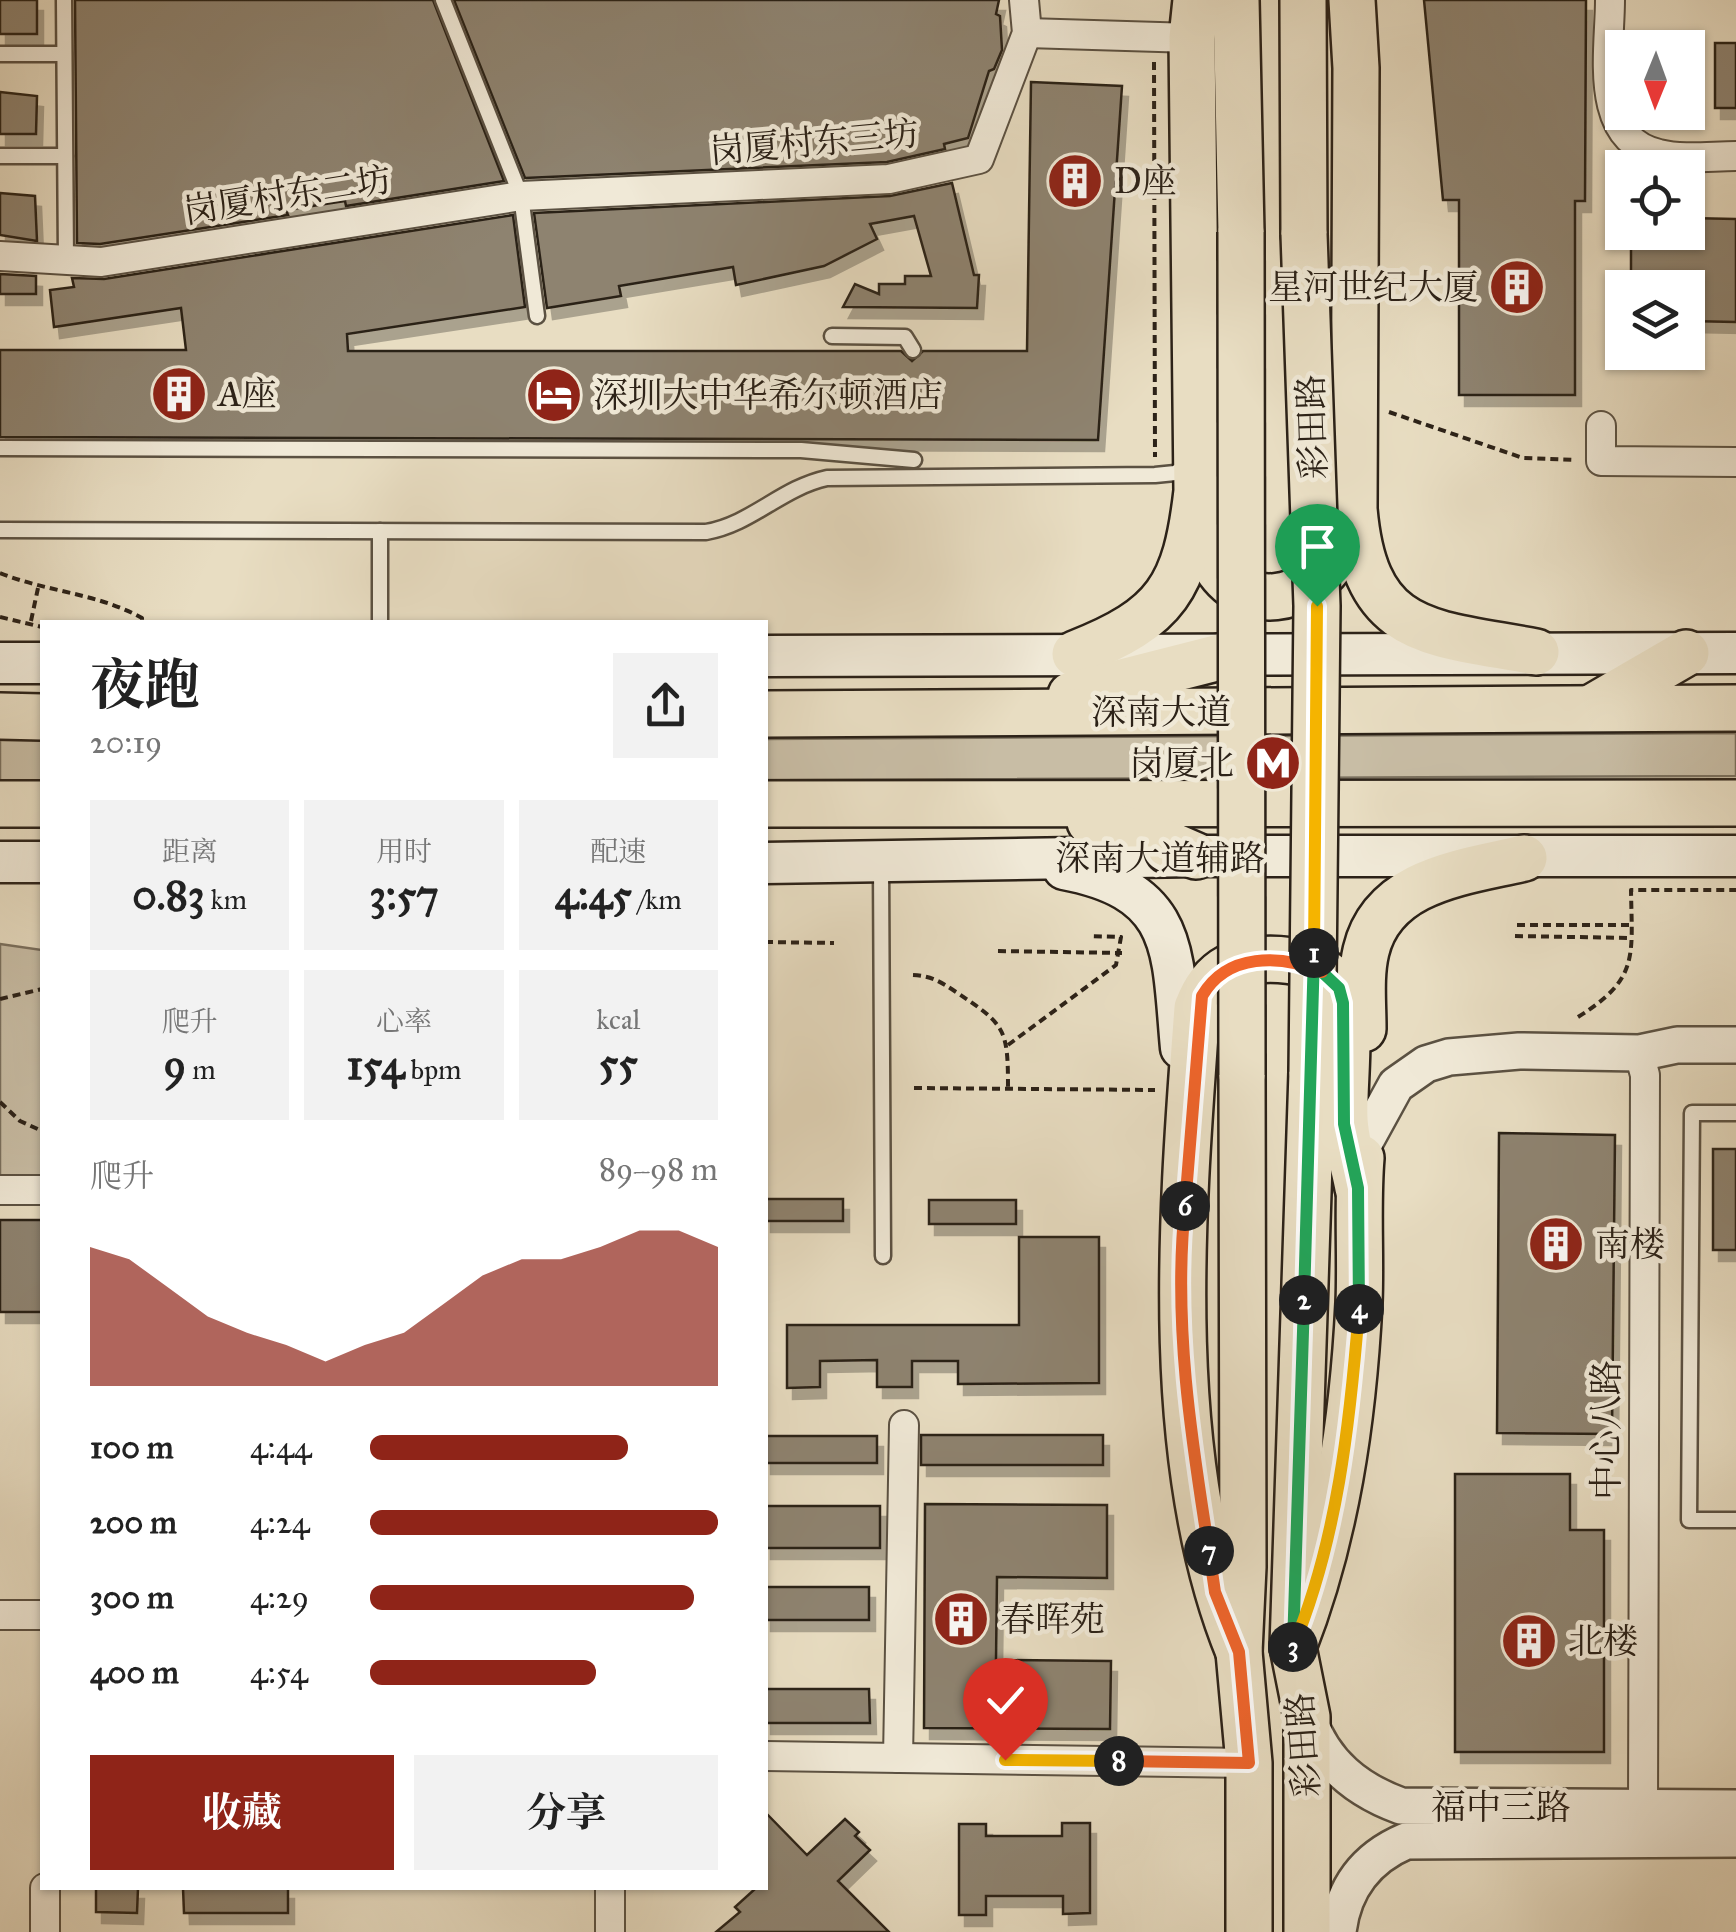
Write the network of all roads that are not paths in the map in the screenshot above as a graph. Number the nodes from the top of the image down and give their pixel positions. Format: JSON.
{"nodes":[{"id":1,"x":64,"y":0,"type":"edge"},
{"id":2,"x":443,"y":0,"type":"edge"},
{"id":3,"x":1024,"y":0,"type":"edge"},
{"id":4,"x":1236,"y":0,"type":"edge"},
{"id":5,"x":1303,"y":0,"type":"edge"},
{"id":6,"x":1352,"y":0,"type":"edge"},
{"id":7,"x":1610,"y":0,"type":"edge"},
{"id":8,"x":1181,"y":25,"type":"edge"},
{"id":9,"x":1026,"y":33,"type":"junction"},
{"id":10,"x":0,"y":54,"type":"edge"},
{"id":11,"x":64,"y":54,"type":"junction"},
{"id":12,"x":0,"y":156,"type":"edge"},
{"id":13,"x":64,"y":156,"type":"junction"},
{"id":14,"x":1736,"y":156,"type":"edge"},
{"id":15,"x":520,"y":196,"type":"junction"},
{"id":16,"x":0,"y":256,"type":"edge"},
{"id":17,"x":66,"y":260,"type":"junction"},
{"id":18,"x":538,"y":316,"type":"dead end"},
{"id":19,"x":832,"y":336,"type":"dead end"},
{"id":20,"x":913,"y":350,"type":"dead end"},
{"id":21,"x":1601,"y":426,"type":"dead end"},
{"id":22,"x":0,"y":448,"type":"edge"},
{"id":23,"x":914,"y":460,"type":"dead end"},
{"id":24,"x":1736,"y":462,"type":"edge"},
{"id":25,"x":1183,"y":469,"type":"junction"},
{"id":26,"x":1354,"y":509,"type":"junction"},
{"id":27,"x":0,"y":530,"type":"edge"},
{"id":28,"x":380,"y":530,"type":"junction"},
{"id":29,"x":380,"y":620,"type":"edge"},
{"id":30,"x":1536,"y":652,"type":"junction"},
{"id":31,"x":1686,"y":653,"type":"junction"},
{"id":32,"x":1736,"y":653,"type":"edge"},
{"id":33,"x":1075,"y":654,"type":"junction"},
{"id":34,"x":768,"y":656,"type":"edge"},
{"id":35,"x":1224,"y":656,"type":"junction"},
{"id":36,"x":0,"y":663,"type":"edge"},
{"id":37,"x":40,"y":663,"type":"edge"},
{"id":38,"x":1736,"y":708,"type":"edge"},
{"id":39,"x":1590,"y":709,"type":"junction"},
{"id":40,"x":987,"y":713,"type":"junction"},
{"id":41,"x":768,"y":714,"type":"edge"},
{"id":42,"x":1736,"y":803,"type":"edge"},
{"id":43,"x":768,"y":804,"type":"edge"},
{"id":44,"x":1020,"y":804,"type":"junction"},
{"id":45,"x":1196,"y":856,"type":"junction"},
{"id":46,"x":1736,"y":856,"type":"edge"},
{"id":47,"x":1524,"y":858,"type":"junction"},
{"id":48,"x":990,"y":860,"type":"junction"},
{"id":49,"x":0,"y":862,"type":"edge"},
{"id":50,"x":40,"y":862,"type":"edge"},
{"id":51,"x":768,"y":863,"type":"edge"},
{"id":52,"x":881,"y":864,"type":"junction"},
{"id":53,"x":1736,"y":1045,"type":"edge"},
{"id":54,"x":1639,"y":1053,"type":"junction"},
{"id":55,"x":1736,"y":1113,"type":"edge"},
{"id":56,"x":1189,"y":1138,"type":"junction"},
{"id":57,"x":1360,"y":1167,"type":"junction"},
{"id":58,"x":0,"y":1190,"type":"edge"},
{"id":59,"x":40,"y":1190,"type":"edge"},
{"id":60,"x":883,"y":1256,"type":"dead end"},
{"id":61,"x":904,"y":1425,"type":"dead end"},
{"id":62,"x":1736,"y":1520,"type":"edge"},
{"id":63,"x":0,"y":1615,"type":"edge"},
{"id":64,"x":40,"y":1615,"type":"edge"},
{"id":65,"x":1292,"y":1647,"type":"junction"},
{"id":66,"x":1239,"y":1652,"type":"junction"},
{"id":67,"x":1308,"y":1717,"type":"junction"},
{"id":68,"x":768,"y":1756,"type":"edge"},
{"id":69,"x":898,"y":1758,"type":"junction"},
{"id":70,"x":1249,"y":1763,"type":"junction"},
{"id":71,"x":1642,"y":1808,"type":"junction"},
{"id":72,"x":1736,"y":1808,"type":"edge"},
{"id":73,"x":1736,"y":1839,"type":"edge"},
{"id":74,"x":45,"y":1890,"type":"edge"},
{"id":75,"x":610,"y":1890,"type":"edge"},
{"id":76,"x":46,"y":1932,"type":"edge"},
{"id":77,"x":610,"y":1932,"type":"edge"},
{"id":78,"x":1248,"y":1932,"type":"edge"},
{"id":79,"x":1308,"y":1932,"type":"edge"},
{"id":80,"x":1338,"y":1932,"type":"edge"}],
"edges":[{"from":1,"to":11,"type":"lane"},
{"from":2,"to":15,"type":"lane"},
{"from":3,"to":9,"type":"street"},
{"from":4,"to":66,"type":"main road","name":"彩田路","bridge":true},
{"from":5,"to":65,"type":"main road","name":"彩田路","bridge":true},
{"from":6,"to":26,"type":"main road"},
{"from":7,"to":14,"type":"street"},
{"from":8,"to":9,"type":"street"},
{"from":8,"to":25,"type":"main road"},
{"from":9,"to":15,"type":"street","name":"岗厦村东三坊"},
{"from":10,"to":11,"type":"lane"},
{"from":11,"to":13,"type":"lane"},
{"from":12,"to":13,"type":"lane"},
{"from":13,"to":17,"type":"lane"},
{"from":15,"to":17,"type":"street","name":"岗厦村东二坊"},
{"from":15,"to":18,"type":"lane"},
{"from":16,"to":17,"type":"street","name":"岗厦村东二坊"},
{"from":19,"to":20,"type":"lane"},
{"from":21,"to":24,"type":"street"},
{"from":22,"to":23,"type":"lane"},
{"from":25,"to":26,"type":"main road"},
{"from":25,"to":28,"type":"lane"},
{"from":25,"to":33,"type":"main road"},
{"from":26,"to":30,"type":"main road"},
{"from":27,"to":28,"type":"lane"},
{"from":28,"to":29,"type":"lane"},
{"from":30,"to":31,"type":"main road"},
{"from":30,"to":35,"type":"main road"},
{"from":31,"to":32,"type":"main road"},
{"from":31,"to":39,"type":"main road"},
{"from":33,"to":34,"type":"main road"},
{"from":33,"to":35,"type":"main road"},
{"from":35,"to":40,"type":"main road"},
{"from":36,"to":37,"type":"main road"},
{"from":38,"to":39,"type":"main road","name":"深南大道"},
{"from":39,"to":40,"type":"main road","name":"深南大道"},
{"from":40,"to":41,"type":"main road","name":"深南大道"},
{"from":42,"to":44,"type":"main road"},
{"from":43,"to":44,"type":"main road"},
{"from":44,"to":45,"type":"main road"},
{"from":45,"to":47,"type":"main road","name":"深南大道辅路"},
{"from":45,"to":48,"type":"main road","name":"深南大道辅路"},
{"from":46,"to":47,"type":"main road","name":"深南大道辅路"},
{"from":47,"to":57,"type":"main road"},
{"from":48,"to":52,"type":"main road","name":"深南大道辅路"},
{"from":48,"to":56,"type":"main road"},
{"from":49,"to":50,"type":"main road"},
{"from":51,"to":52,"type":"main road","name":"深南大道辅路"},
{"from":52,"to":60,"type":"lane"},
{"from":53,"to":54,"type":"street"},
{"from":54,"to":57,"type":"street"},
{"from":54,"to":71,"type":"street","name":"中心八路"},
{"from":55,"to":62,"type":"lane"},
{"from":56,"to":57,"type":"main road"},
{"from":56,"to":66,"type":"main road"},
{"from":57,"to":65,"type":"main road"},
{"from":58,"to":59,"type":"street"},
{"from":61,"to":69,"type":"street"},
{"from":63,"to":64,"type":"street"},
{"from":65,"to":67,"type":"main road","name":"彩田路"},
{"from":66,"to":70,"type":"main road","name":"彩田路"},
{"from":67,"to":71,"type":"street","name":"福中三路"},
{"from":67,"to":79,"type":"main road","name":"彩田路"},
{"from":68,"to":69,"type":"street"},
{"from":69,"to":70,"type":"street"},
{"from":70,"to":78,"type":"main road","name":"彩田路"},
{"from":71,"to":72,"type":"street","name":"福中三路"},
{"from":73,"to":80,"type":"street","name":"福中三路"},
{"from":74,"to":76,"type":"street"},
{"from":75,"to":77,"type":"street"}]}
